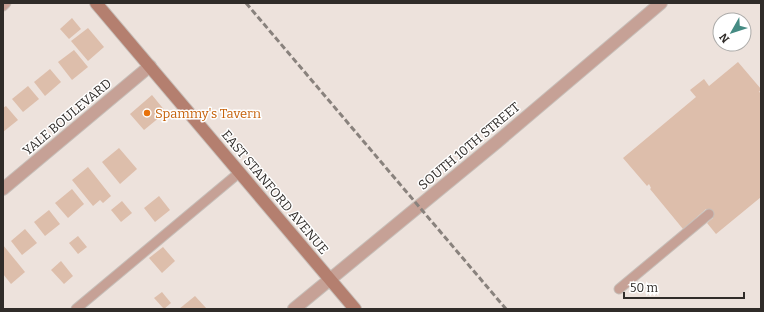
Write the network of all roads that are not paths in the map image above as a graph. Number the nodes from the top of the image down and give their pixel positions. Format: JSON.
{"nodes":[{"id":1,"x":6,"y":3,"type":"edge"},
{"id":2,"x":96,"y":3,"type":"edge"},
{"id":3,"x":662,"y":3,"type":"edge"},
{"id":4,"x":3,"y":6,"type":"edge"},
{"id":5,"x":150,"y":66,"type":"junction"},
{"id":6,"x":240,"y":172,"type":"junction"},
{"id":7,"x":3,"y":189,"type":"edge"},
{"id":8,"x":709,"y":214,"type":"dead end"},
{"id":9,"x":330,"y":280,"type":"junction"},
{"id":10,"x":619,"y":290,"type":"dead end"},
{"id":11,"x":76,"y":309,"type":"edge"},
{"id":12,"x":294,"y":309,"type":"edge"},
{"id":13,"x":355,"y":309,"type":"edge"}],
"edges":[{"from":1,"to":4,"type":"lane"},
{"from":2,"to":5,"type":"main road","name":"EAST STANFORD AVENUE"},
{"from":3,"to":9,"type":"street","name":"SOUTH 10TH STREET"},
{"from":5,"to":6,"type":"main road","name":"EAST STANFORD AVENUE"},
{"from":5,"to":7,"type":"street","name":"YALE BOULEVARD"},
{"from":6,"to":9,"type":"main road","name":"EAST STANFORD AVENUE"},
{"from":6,"to":11,"type":"lane"},
{"from":8,"to":10,"type":"lane"},
{"from":9,"to":12,"type":"street","name":"SOUTH 10TH STREET"},
{"from":9,"to":13,"type":"main road","name":"EAST STANFORD AVENUE"}]}
